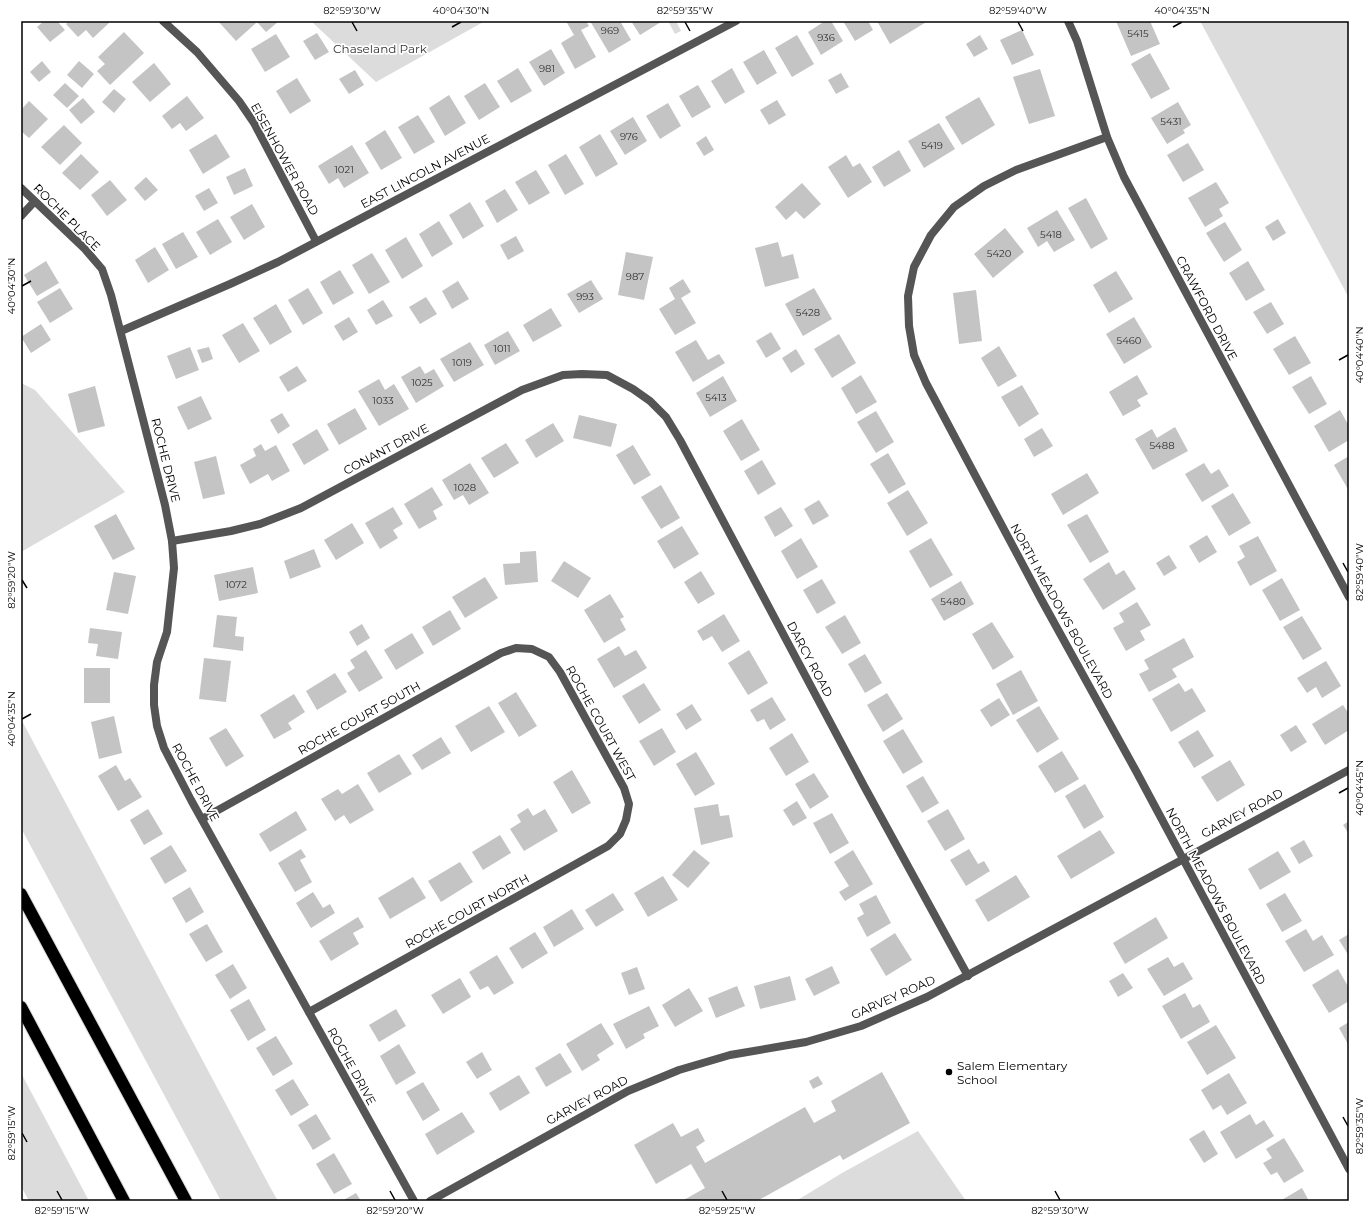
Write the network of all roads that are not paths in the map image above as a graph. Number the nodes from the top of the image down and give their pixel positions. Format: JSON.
{"nodes":[{"id":1,"x":163,"y":21,"type":"edge"},
{"id":2,"x":736,"y":21,"type":"edge"},
{"id":3,"x":1068,"y":21,"type":"edge"},
{"id":4,"x":1107,"y":137,"type":"junction"},
{"id":5,"x":21,"y":188,"type":"edge"},
{"id":6,"x":34,"y":202,"type":"junction"},
{"id":7,"x":21,"y":216,"type":"edge"},
{"id":8,"x":316,"y":241,"type":"junction"},
{"id":9,"x":121,"y":331,"type":"junction"},
{"id":10,"x":607,"y":375,"type":"joint"},
{"id":11,"x":172,"y":541,"type":"junction"},
{"id":12,"x":1349,"y":597,"type":"edge"},
{"id":13,"x":532,"y":650,"type":"joint"},
{"id":14,"x":1349,"y":770,"type":"edge"},
{"id":15,"x":202,"y":819,"type":"junction"},
{"id":16,"x":626,"y":820,"type":"joint"},
{"id":17,"x":1182,"y":860,"type":"junction"},
{"id":18,"x":21,"y":894,"type":"edge"},
{"id":19,"x":968,"y":976,"type":"junction"},
{"id":20,"x":21,"y":1007,"type":"edge"},
{"id":21,"x":309,"y":1012,"type":"junction"},
{"id":22,"x":1349,"y":1169,"type":"edge"},
{"id":23,"x":124,"y":1201,"type":"edge"},
{"id":24,"x":186,"y":1201,"type":"edge"},
{"id":25,"x":414,"y":1201,"type":"edge"},
{"id":26,"x":430,"y":1201,"type":"edge"}],
"edges":[{"from":1,"to":8,"type":"street","name":"EISENHOWER ROAD"},
{"from":2,"to":8,"type":"street","name":"EAST LINCOLN AVENUE"},
{"from":3,"to":4,"type":"street","name":"CRAWFORD DRIVE"},
{"from":4,"to":12,"type":"street","name":"CRAWFORD DRIVE"},
{"from":4,"to":17,"type":"street","name":"NORTH MEADOWS BOULEVARD"},
{"from":5,"to":6,"type":"street","name":"ROCHE PLACE"},
{"from":6,"to":7,"type":"street"},
{"from":6,"to":9,"type":"street","name":"ROCHE PLACE"},
{"from":8,"to":9,"type":"street","name":"EAST LINCOLN AVENUE"},
{"from":9,"to":11,"type":"street","name":"ROCHE DRIVE"},
{"from":10,"to":11,"type":"street","name":"CONANT DRIVE"},
{"from":10,"to":19,"type":"street","name":"DARCY ROAD"},
{"from":11,"to":15,"type":"street","name":"ROCHE DRIVE"},
{"from":13,"to":15,"type":"street","name":"ROCHE COURT SOUTH"},
{"from":13,"to":16,"type":"street","name":"ROCHE COURT WEST"},
{"from":14,"to":17,"type":"street","name":"GARVEY ROAD"},
{"from":15,"to":21,"type":"street","name":"ROCHE DRIVE"},
{"from":16,"to":21,"type":"street","name":"ROCHE COURT NORTH"},
{"from":17,"to":19,"type":"street","name":"GARVEY ROAD"},
{"from":17,"to":22,"type":"street","name":"NORTH MEADOWS BOULEVARD"},
{"from":18,"to":24,"type":"highway"},
{"from":19,"to":26,"type":"street","name":"GARVEY ROAD"},
{"from":20,"to":23,"type":"highway"},
{"from":21,"to":25,"type":"street","name":"ROCHE DRIVE"}]}
